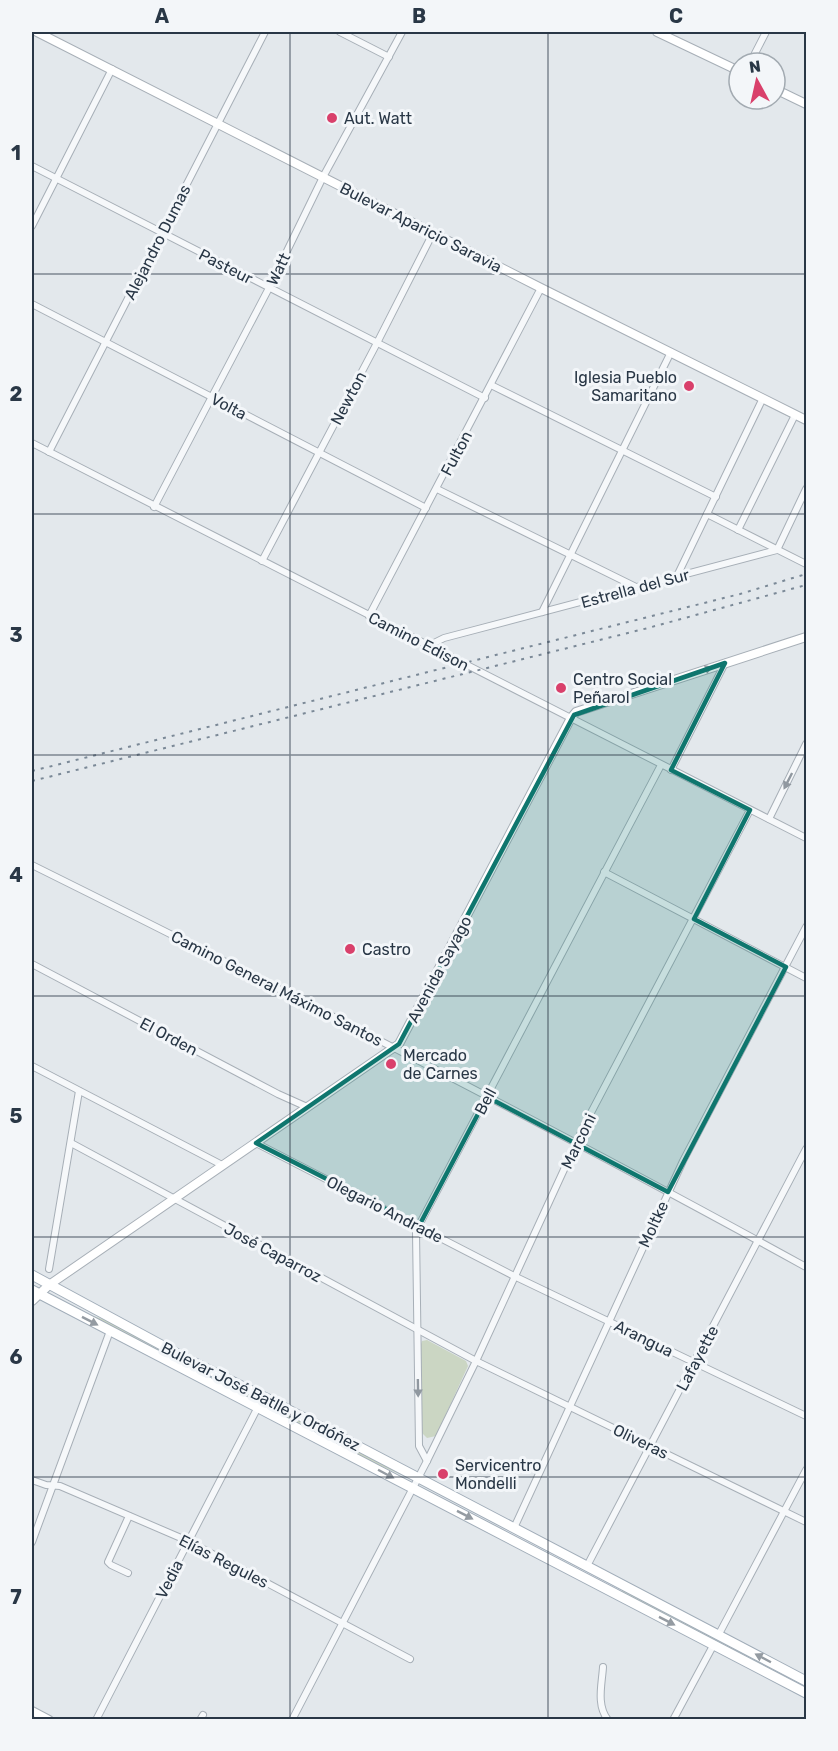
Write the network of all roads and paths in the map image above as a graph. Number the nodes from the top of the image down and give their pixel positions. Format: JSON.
{"nodes":[{"id":1,"x":37,"y":32,"type":"edge"},
{"id":2,"x":265,"y":32,"type":"edge"},
{"id":3,"x":340,"y":32,"type":"edge"},
{"id":4,"x":402,"y":32,"type":"edge"},
{"id":5,"x":657,"y":32,"type":"edge"},
{"id":6,"x":766,"y":32,"type":"edge"},
{"id":7,"x":756,"y":51,"type":"edge"},
{"id":8,"x":389,"y":57,"type":"junction"},
{"id":9,"x":727,"y":65,"type":"edge"},
{"id":10,"x":112,"y":69,"type":"junction"},
{"id":11,"x":787,"y":95,"type":"edge"},
{"id":12,"x":807,"y":104,"type":"edge"},
{"id":13,"x":218,"y":122,"type":"junction"},
{"id":14,"x":32,"y":166,"type":"edge"},
{"id":15,"x":323,"y":177,"type":"junction"},
{"id":16,"x":55,"y":179,"type":"junction"},
{"id":17,"x":32,"y":226,"type":"edge"},
{"id":18,"x":162,"y":233,"type":"junction"},
{"id":19,"x":433,"y":233,"type":"junction"},
{"id":20,"x":269,"y":288,"type":"junction"},
{"id":21,"x":541,"y":288,"type":"junction"},
{"id":22,"x":32,"y":304,"type":"edge"},
{"id":23,"x":106,"y":343,"type":"junction"},
{"id":24,"x":377,"y":343,"type":"junction"},
{"id":25,"x":671,"y":352,"type":"junction"},
{"id":26,"x":491,"y":385,"type":"junction"},
{"id":27,"x":212,"y":398,"type":"junction"},
{"id":28,"x":484,"y":398,"type":"junction"},
{"id":29,"x":763,"y":398,"type":"junction"},
{"id":30,"x":795,"y":415,"type":"junction"},
{"id":31,"x":807,"y":420,"type":"edge"},
{"id":32,"x":32,"y":443,"type":"edge"},
{"id":33,"x":622,"y":451,"type":"junction"},
{"id":34,"x":49,"y":452,"type":"junction"},
{"id":35,"x":319,"y":453,"type":"junction"},
{"id":36,"x":437,"y":489,"type":"junction"},
{"id":37,"x":807,"y":489,"type":"edge"},
{"id":38,"x":716,"y":497,"type":"junction"},
{"id":39,"x":154,"y":507,"type":"junction"},
{"id":40,"x":426,"y":508,"type":"junction"},
{"id":41,"x":707,"y":514,"type":"junction"},
{"id":42,"x":738,"y":530,"type":"junction"},
{"id":43,"x":777,"y":550,"type":"junction"},
{"id":44,"x":570,"y":554,"type":"junction"},
{"id":45,"x":262,"y":561,"type":"junction"},
{"id":46,"x":807,"y":564,"type":"edge"},
{"id":47,"x":676,"y":576,"type":"junction"},
{"id":48,"x":637,"y":587,"type":"junction"},
{"id":49,"x":542,"y":612,"type":"junction"},
{"id":50,"x":369,"y":616,"type":"junction"},
{"id":51,"x":807,"y":637,"type":"edge"},
{"id":52,"x":428,"y":646,"type":"junction"},
{"id":53,"x":725,"y":663,"type":"junction"},
{"id":54,"x":571,"y":718,"type":"junction"},
{"id":55,"x":807,"y":744,"type":"edge"},
{"id":56,"x":661,"y":765,"type":"junction"},
{"id":57,"x":671,"y":770,"type":"junction"},
{"id":58,"x":750,"y":810,"type":"junction"},
{"id":59,"x":769,"y":819,"type":"junction"},
{"id":60,"x":807,"y":838,"type":"edge"},
{"id":61,"x":32,"y":865,"type":"edge"},
{"id":62,"x":604,"y":872,"type":"junction"},
{"id":63,"x":694,"y":919,"type":"junction"},
{"id":64,"x":807,"y":927,"type":"edge"},
{"id":65,"x":32,"y":964,"type":"edge"},
{"id":66,"x":786,"y":967,"type":"junction"},
{"id":67,"x":807,"y":978,"type":"edge"},
{"id":68,"x":394,"y":1048,"type":"junction"},
{"id":69,"x":32,"y":1066,"type":"edge"},
{"id":70,"x":79,"y":1091,"type":"junction"},
{"id":71,"x":487,"y":1097,"type":"junction"},
{"id":72,"x":307,"y":1107,"type":"junction"},
{"id":73,"x":71,"y":1143,"type":"junction"},
{"id":74,"x":256,"y":1143,"type":"junction"},
{"id":75,"x":577,"y":1143,"type":"junction"},
{"id":76,"x":807,"y":1149,"type":"edge"},
{"id":77,"x":222,"y":1165,"type":"junction"},
{"id":78,"x":668,"y":1192,"type":"junction"},
{"id":79,"x":175,"y":1198,"type":"junction"},
{"id":80,"x":419,"y":1226,"type":"junction"},
{"id":81,"x":758,"y":1240,"type":"junction"},
{"id":82,"x":807,"y":1268,"type":"edge"},
{"id":83,"x":49,"y":1269,"type":"dead end"},
{"id":84,"x":32,"y":1275,"type":"edge"},
{"id":85,"x":514,"y":1276,"type":"junction"},
{"id":86,"x":49,"y":1285,"type":"junction"},
{"id":87,"x":34,"y":1295,"type":"edge"},
{"id":88,"x":609,"y":1321,"type":"junction"},
{"id":89,"x":416,"y":1329,"type":"junction"},
{"id":90,"x":110,"y":1331,"type":"junction"},
{"id":91,"x":476,"y":1361,"type":"junction"},
{"id":92,"x":695,"y":1363,"type":"junction"},
{"id":93,"x":258,"y":1407,"type":"junction"},
{"id":94,"x":571,"y":1407,"type":"junction"},
{"id":95,"x":807,"y":1416,"type":"edge"},
{"id":96,"x":650,"y":1446,"type":"junction"},
{"id":97,"x":427,"y":1461,"type":"junction"},
{"id":98,"x":807,"y":1470,"type":"edge"},
{"id":99,"x":419,"y":1478,"type":"junction"},
{"id":100,"x":32,"y":1480,"type":"edge"},
{"id":101,"x":53,"y":1485,"type":"junction"},
{"id":102,"x":413,"y":1488,"type":"junction"},
{"id":103,"x":784,"y":1511,"type":"junction"},
{"id":104,"x":129,"y":1516,"type":"junction"},
{"id":105,"x":492,"y":1516,"type":"junction"},
{"id":106,"x":807,"y":1522,"type":"edge"},
{"id":107,"x":486,"y":1526,"type":"junction"},
{"id":108,"x":514,"y":1528,"type":"junction"},
{"id":109,"x":188,"y":1541,"type":"junction"},
{"id":110,"x":32,"y":1542,"type":"edge"},
{"id":111,"x":587,"y":1566,"type":"junction"},
{"id":112,"x":128,"y":1573,"type":"dead end"},
{"id":113,"x":343,"y":1623,"type":"junction"},
{"id":114,"x":719,"y":1634,"type":"junction"},
{"id":115,"x":714,"y":1644,"type":"junction"},
{"id":116,"x":410,"y":1659,"type":"dead end"},
{"id":117,"x":603,"y":1667,"type":"dead end"},
{"id":118,"x":807,"y":1681,"type":"edge"},
{"id":119,"x":807,"y":1693,"type":"edge"},
{"id":120,"x":32,"y":1711,"type":"edge"},
{"id":121,"x":607,"y":1718,"type":"edge"},
{"id":122,"x":49,"y":1719,"type":"edge"},
{"id":123,"x":96,"y":1719,"type":"edge"},
{"id":124,"x":292,"y":1719,"type":"edge"},
{"id":125,"x":673,"y":1719,"type":"edge"}],
"edges":[{"from":1,"to":10,"type":"street","name":"Bulevar Aparicio Saravia"},
{"from":2,"to":13,"type":"street","name":"Alejandro Dumas"},
{"from":3,"to":8,"type":"street"},
{"from":4,"to":8,"type":"street","name":"Watt"},
{"from":5,"to":9,"type":"street"},
{"from":6,"to":7,"type":"street"},
{"from":8,"to":15,"type":"street","name":"Watt"},
{"from":10,"to":13,"type":"street","name":"Bulevar Aparicio Saravia"},
{"from":10,"to":16,"type":"street"},
{"from":11,"to":12,"type":"street"},
{"from":13,"to":15,"type":"street","name":"Bulevar Aparicio Saravia"},
{"from":13,"to":18,"type":"street","name":"Alejandro Dumas"},
{"from":14,"to":16,"type":"street","name":"Pasteur"},
{"from":15,"to":19,"type":"street","name":"Bulevar Aparicio Saravia"},
{"from":15,"to":20,"type":"street","name":"Watt"},
{"from":16,"to":17,"type":"street"},
{"from":16,"to":18,"type":"street","name":"Pasteur"},
{"from":18,"to":20,"type":"street","name":"Pasteur"},
{"from":18,"to":23,"type":"street","name":"Alejandro Dumas"},
{"from":19,"to":21,"type":"street","name":"Bulevar Aparicio Saravia"},
{"from":19,"to":24,"type":"street","name":"Newton"},
{"from":20,"to":24,"type":"street","name":"Pasteur"},
{"from":20,"to":27,"type":"street","name":"Watt"},
{"from":21,"to":25,"type":"street","name":"Bulevar Aparicio Saravia"},
{"from":21,"to":26,"type":"street","name":"Fulton"},
{"from":22,"to":23,"type":"street","name":"Volta"},
{"from":23,"to":27,"type":"street","name":"Volta"},
{"from":23,"to":34,"type":"street","name":"Alejandro Dumas"},
{"from":24,"to":28,"type":"street","name":"Pasteur"},
{"from":24,"to":35,"type":"street","name":"Newton"},
{"from":25,"to":29,"type":"street","name":"Bulevar Aparicio Saravia"},
{"from":25,"to":33,"type":"street"},
{"from":26,"to":28,"type":"street","name":"Fulton"},
{"from":26,"to":33,"type":"street"},
{"from":27,"to":35,"type":"street","name":"Volta"},
{"from":27,"to":39,"type":"street","name":"Watt"},
{"from":28,"to":36,"type":"street","name":"Fulton"},
{"from":29,"to":30,"type":"street","name":"Bulevar Aparicio Saravia"},
{"from":29,"to":38,"type":"street"},
{"from":30,"to":31,"type":"street","name":"Bulevar Aparicio Saravia"},
{"from":30,"to":42,"type":"street"},
{"from":32,"to":34,"type":"street","name":"Camino Edison"},
{"from":33,"to":38,"type":"street"},
{"from":33,"to":44,"type":"street"},
{"from":34,"to":39,"type":"street","name":"Camino Edison"},
{"from":35,"to":40,"type":"street","name":"Volta"},
{"from":35,"to":45,"type":"street","name":"Newton"},
{"from":36,"to":40,"type":"street","name":"Fulton"},
{"from":36,"to":44,"type":"street"},
{"from":37,"to":43,"type":"street"},
{"from":38,"to":41,"type":"street"},
{"from":39,"to":45,"type":"street","name":"Camino Edison"},
{"from":40,"to":50,"type":"street","name":"Fulton"},
{"from":41,"to":42,"type":"street"},
{"from":41,"to":47,"type":"street"},
{"from":42,"to":43,"type":"street"},
{"from":43,"to":46,"type":"street"},
{"from":43,"to":47,"type":"street","name":"Estrella del Sur"},
{"from":44,"to":48,"type":"street"},
{"from":44,"to":49,"type":"street"},
{"from":45,"to":50,"type":"street","name":"Camino Edison"},
{"from":47,"to":48,"type":"street","name":"Estrella del Sur"},
{"from":48,"to":49,"type":"street","name":"Estrella del Sur"},
{"from":49,"to":52,"type":"street","name":"Estrella del Sur"},
{"from":50,"to":52,"type":"street","name":"Camino Edison"},
{"from":51,"to":53,"type":"street"},
{"from":52,"to":54,"type":"street","name":"Camino Edison"},
{"from":54,"to":53,"type":"street","one_way":true},
{"from":53,"to":57,"type":"street"},
{"from":54,"to":56,"type":"street","name":"Camino Edison"},
{"from":54,"to":68,"type":"street","name":"Avenida Sayago"},
{"from":55,"to":59,"type":"street","one_way":true},
{"from":56,"to":57,"type":"street","name":"Camino Edison"},
{"from":56,"to":62,"type":"street","name":"Bell"},
{"from":57,"to":58,"type":"street","name":"Camino Edison"},
{"from":58,"to":59,"type":"street","name":"Camino Edison"},
{"from":58,"to":63,"type":"street","name":"Marconi"},
{"from":59,"to":60,"type":"street","name":"Camino Edison"},
{"from":61,"to":68,"type":"street","name":"Camino General Máximo Santos"},
{"from":62,"to":63,"type":"street"},
{"from":62,"to":71,"type":"street","name":"Bell"},
{"from":63,"to":66,"type":"street"},
{"from":63,"to":75,"type":"street","name":"Marconi"},
{"from":64,"to":66,"type":"street","name":"Moltke"},
{"from":65,"to":72,"type":"street","name":"El Orden"},
{"from":66,"to":67,"type":"street"},
{"from":66,"to":78,"type":"street","name":"Moltke"},
{"from":68,"to":71,"type":"street","name":"Camino General Máximo Santos"},
{"from":68,"to":72,"type":"street","name":"Avenida Sayago"},
{"from":69,"to":70,"type":"street"},
{"from":70,"to":73,"type":"street"},
{"from":70,"to":77,"type":"street"},
{"from":71,"to":75,"type":"street","name":"Camino General Máximo Santos"},
{"from":71,"to":80,"type":"street","name":"Bell"},
{"from":72,"to":74,"type":"street","name":"Avenida Sayago"},
{"from":73,"to":79,"type":"street","name":"José Caparroz"},
{"from":73,"to":83,"type":"street"},
{"from":74,"to":77,"type":"street","name":"Avenida Sayago"},
{"from":74,"to":80,"type":"street","name":"Olegario Andrade"},
{"from":75,"to":78,"type":"street","name":"Camino General Máximo Santos"},
{"from":75,"to":85,"type":"street","name":"Marconi"},
{"from":76,"to":81,"type":"street","name":"Lafayette"},
{"from":77,"to":79,"type":"street","name":"Avenida Sayago"},
{"from":78,"to":81,"type":"street","name":"Camino General Máximo Santos"},
{"from":78,"to":88,"type":"street","name":"Moltke"},
{"from":79,"to":86,"type":"street","name":"Avenida Sayago"},
{"from":79,"to":89,"type":"street","name":"José Caparroz"},
{"from":80,"to":85,"type":"street","name":"Olegario Andrade"},
{"from":80,"to":89,"type":"street","name":"Bell"},
{"from":81,"to":82,"type":"street","name":"Camino General Máximo Santos"},
{"from":81,"to":92,"type":"street","name":"Lafayette"},
{"from":84,"to":86,"type":"main road","name":"Bulevar José Batlle y Ordóñez"},
{"from":85,"to":88,"type":"street","name":"Arangua"},
{"from":85,"to":91,"type":"street","name":"Marconi"},
{"from":86,"to":87,"type":"street","name":"Avenida Sayago"},
{"from":86,"to":99,"type":"main road","name":"Bulevar José Batlle y Ordóñez"},
{"from":87,"to":90,"type":"main road","name":"Bulevar José Batlle y Ordóñez","one_way":true},
{"from":88,"to":92,"type":"street","name":"Arangua"},
{"from":88,"to":94,"type":"street","name":"Moltke"},
{"from":89,"to":91,"type":"street","name":"José Caparroz"},
{"from":89,"to":97,"type":"street","name":"Bell","one_way":true},
{"from":90,"to":93,"type":"main road","name":"Bulevar José Batlle y Ordóñez"},
{"from":90,"to":101,"type":"street"},
{"from":91,"to":94,"type":"street","name":"Oliveras"},
{"from":91,"to":97,"type":"street","name":"Marconi"},
{"from":92,"to":95,"type":"street","name":"Arangua"},
{"from":92,"to":96,"type":"street","name":"Lafayette"},
{"from":93,"to":102,"type":"main road","name":"Bulevar José Batlle y Ordóñez","one_way":true},
{"from":93,"to":109,"type":"street","name":"Vedia"},
{"from":94,"to":96,"type":"street","name":"Oliveras"},
{"from":94,"to":108,"type":"street","name":"Moltke"},
{"from":96,"to":103,"type":"street","name":"Oliveras"},
{"from":96,"to":111,"type":"street","name":"Lafayette"},
{"from":97,"to":99,"type":"street","name":"Marconi"},
{"from":98,"to":103,"type":"street"},
{"from":99,"to":102,"type":"street"},
{"from":99,"to":105,"type":"main road","name":"Bulevar José Batlle y Ordóñez"},
{"from":100,"to":101,"type":"street","name":"Elías Regules"},
{"from":101,"to":104,"type":"street","name":"Elías Regules"},
{"from":101,"to":110,"type":"street"},
{"from":102,"to":107,"type":"main road","name":"Bulevar José Batlle y Ordóñez","one_way":true},
{"from":102,"to":113,"type":"street"},
{"from":103,"to":106,"type":"street","name":"Oliveras"},
{"from":103,"to":114,"type":"street"},
{"from":104,"to":109,"type":"street","name":"Elías Regules"},
{"from":104,"to":112,"type":"street"},
{"from":105,"to":107,"type":"street"},
{"from":105,"to":108,"type":"main road","name":"Bulevar José Batlle y Ordóñez"},
{"from":107,"to":115,"type":"main road","name":"Bulevar José Batlle y Ordóñez","one_way":true},
{"from":108,"to":111,"type":"main road","name":"Bulevar José Batlle y Ordóñez"},
{"from":109,"to":113,"type":"street","name":"Elías Regules"},
{"from":109,"to":123,"type":"street","name":"Vedia"},
{"from":111,"to":114,"type":"main road","name":"Bulevar José Batlle y Ordóñez"},
{"from":113,"to":116,"type":"street","name":"Elías Regules"},
{"from":113,"to":124,"type":"street"},
{"from":118,"to":114,"type":"main road","name":"Bulevar José Batlle y Ordóñez","one_way":true},
{"from":115,"to":119,"type":"main road","name":"Bulevar José Batlle y Ordóñez"},
{"from":115,"to":125,"type":"street"},
{"from":117,"to":121,"type":"street"},
{"from":120,"to":122,"type":"street"}]}
